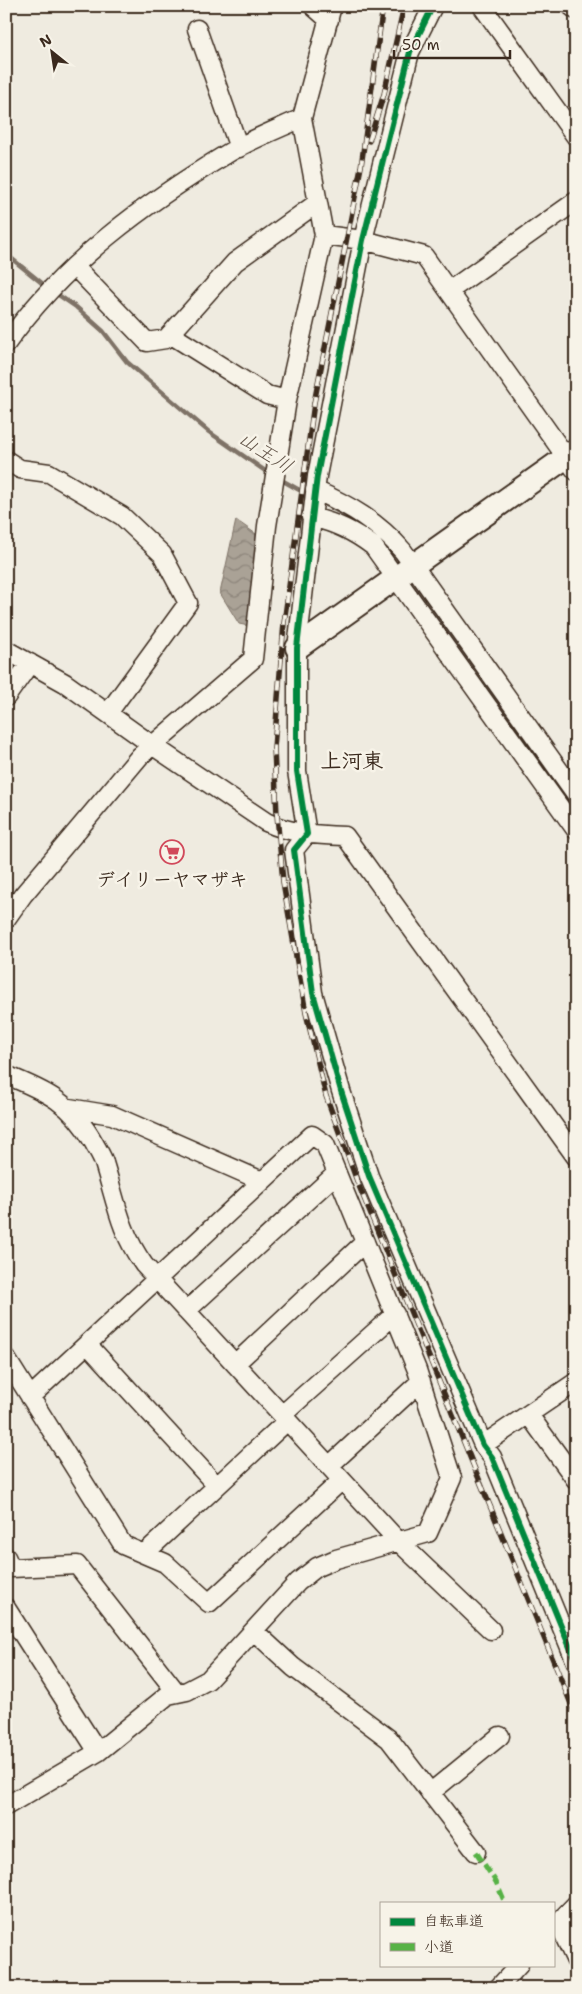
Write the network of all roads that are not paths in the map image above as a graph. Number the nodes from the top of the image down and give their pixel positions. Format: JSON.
{"nodes":[{"id":1,"x":313,"y":6,"type":"edge"},
{"id":2,"x":433,"y":6,"type":"edge"},
{"id":3,"x":482,"y":6,"type":"edge"},
{"id":4,"x":572,"y":6,"type":"edge"},
{"id":5,"x":576,"y":10,"type":"edge"},
{"id":6,"x":330,"y":13,"type":"edge"},
{"id":7,"x":196,"y":29,"type":"dead end"},
{"id":8,"x":302,"y":118,"type":"junction"},
{"id":9,"x":576,"y":137,"type":"edge"},
{"id":10,"x":239,"y":148,"type":"junction"},
{"id":11,"x":576,"y":201,"type":"edge"},
{"id":12,"x":318,"y":202,"type":"junction"},
{"id":13,"x":324,"y":235,"type":"junction"},
{"id":14,"x":363,"y":240,"type":"junction"},
{"id":15,"x":74,"y":266,"type":"junction"},
{"id":16,"x":448,"y":291,"type":"junction"},
{"id":17,"x":170,"y":334,"type":"junction"},
{"id":18,"x":6,"y":344,"type":"edge"},
{"id":19,"x":287,"y":400,"type":"junction"},
{"id":20,"x":572,"y":459,"type":"edge"},
{"id":21,"x":6,"y":460,"type":"edge"},
{"id":22,"x":313,"y":502,"type":"junction"},
{"id":23,"x":405,"y":572,"type":"junction"},
{"id":24,"x":297,"y":648,"type":"junction"},
{"id":25,"x":6,"y":650,"type":"edge"},
{"id":26,"x":30,"y":664,"type":"junction"},
{"id":27,"x":6,"y":697,"type":"edge"},
{"id":28,"x":108,"y":714,"type":"junction"},
{"id":29,"x":152,"y":745,"type":"junction"},
{"id":30,"x":576,"y":794,"type":"edge"},
{"id":31,"x":576,"y":830,"type":"edge"},
{"id":32,"x":307,"y":834,"type":"junction"},
{"id":33,"x":6,"y":919,"type":"edge"},
{"id":34,"x":6,"y":1075,"type":"edge"},
{"id":35,"x":69,"y":1108,"type":"junction"},
{"id":36,"x":576,"y":1157,"type":"edge"},
{"id":37,"x":337,"y":1172,"type":"junction"},
{"id":38,"x":262,"y":1181,"type":"junction"},
{"id":39,"x":365,"y":1242,"type":"junction"},
{"id":40,"x":156,"y":1279,"type":"junction"},
{"id":41,"x":186,"y":1311,"type":"junction"},
{"id":42,"x":395,"y":1314,"type":"junction"},
{"id":43,"x":87,"y":1344,"type":"junction"},
{"id":44,"x":6,"y":1358,"type":"edge"},
{"id":45,"x":235,"y":1364,"type":"junction"},
{"id":46,"x":421,"y":1381,"type":"junction"},
{"id":47,"x":576,"y":1382,"type":"edge"},
{"id":48,"x":30,"y":1396,"type":"junction"},
{"id":49,"x":529,"y":1415,"type":"junction"},
{"id":50,"x":285,"y":1418,"type":"junction"},
{"id":51,"x":483,"y":1445,"type":"junction"},
{"id":52,"x":329,"y":1466,"type":"junction"},
{"id":53,"x":342,"y":1480,"type":"junction"},
{"id":54,"x":576,"y":1480,"type":"edge"},
{"id":55,"x":217,"y":1486,"type":"junction"},
{"id":56,"x":399,"y":1542,"type":"junction"},
{"id":57,"x":145,"y":1553,"type":"junction"},
{"id":58,"x":8,"y":1567,"type":"edge"},
{"id":59,"x":6,"y":1608,"type":"edge"},
{"id":60,"x":254,"y":1630,"type":"junction"},
{"id":61,"x":491,"y":1630,"type":"dead end"},
{"id":62,"x":576,"y":1662,"type":"edge"},
{"id":63,"x":177,"y":1693,"type":"junction"},
{"id":64,"x":500,"y":1736,"type":"dead end"},
{"id":65,"x":98,"y":1752,"type":"junction"},
{"id":66,"x":430,"y":1793,"type":"junction"},
{"id":67,"x":6,"y":1806,"type":"edge"},
{"id":68,"x":476,"y":1852,"type":"dead end"},
{"id":69,"x":576,"y":1904,"type":"edge"},
{"id":70,"x":556,"y":1926,"type":"edge"},
{"id":71,"x":576,"y":1961,"type":"edge"},
{"id":72,"x":518,"y":1966,"type":"edge"},
{"id":73,"x":498,"y":1988,"type":"edge"}],
"edges":[{"from":1,"to":6,"type":"street"},
{"from":2,"to":14,"type":"street"},
{"from":3,"to":9,"type":"street"},
{"from":4,"to":5,"type":"street"},
{"from":6,"to":8,"type":"street"},
{"from":7,"to":10,"type":"street"},
{"from":8,"to":10,"type":"street"},
{"from":8,"to":12,"type":"street"},
{"from":10,"to":15,"type":"street"},
{"from":11,"to":16,"type":"street"},
{"from":12,"to":13,"type":"street"},
{"from":12,"to":17,"type":"street"},
{"from":13,"to":14,"type":"street"},
{"from":13,"to":19,"type":"street"},
{"from":14,"to":16,"type":"street"},
{"from":14,"to":22,"type":"street"},
{"from":15,"to":17,"type":"street"},
{"from":15,"to":18,"type":"street"},
{"from":16,"to":20,"type":"street"},
{"from":17,"to":19,"type":"street"},
{"from":19,"to":29,"type":"street"},
{"from":20,"to":23,"type":"street"},
{"from":21,"to":28,"type":"street"},
{"from":22,"to":23,"type":"street"},
{"from":22,"to":23,"type":"street"},
{"from":22,"to":24,"type":"street"},
{"from":23,"to":24,"type":"street"},
{"from":23,"to":30,"type":"street"},
{"from":23,"to":31,"type":"street"},
{"from":24,"to":32,"type":"street"},
{"from":25,"to":26,"type":"street"},
{"from":26,"to":27,"type":"street"},
{"from":26,"to":28,"type":"street"},
{"from":28,"to":29,"type":"street"},
{"from":29,"to":32,"type":"street"},
{"from":29,"to":33,"type":"street"},
{"from":32,"to":36,"type":"street"},
{"from":32,"to":51,"type":"street"},
{"from":34,"to":35,"type":"street"},
{"from":35,"to":38,"type":"street"},
{"from":35,"to":40,"type":"street"},
{"from":37,"to":38,"type":"street"},
{"from":37,"to":39,"type":"street"},
{"from":37,"to":41,"type":"street"},
{"from":38,"to":40,"type":"street"},
{"from":39,"to":42,"type":"street"},
{"from":39,"to":45,"type":"street"},
{"from":40,"to":41,"type":"street"},
{"from":40,"to":43,"type":"street"},
{"from":41,"to":45,"type":"street"},
{"from":42,"to":46,"type":"street"},
{"from":42,"to":50,"type":"street"},
{"from":43,"to":48,"type":"street"},
{"from":43,"to":55,"type":"street"},
{"from":44,"to":48,"type":"street"},
{"from":45,"to":50,"type":"street"},
{"from":46,"to":52,"type":"street"},
{"from":46,"to":56,"type":"street"},
{"from":47,"to":49,"type":"street"},
{"from":48,"to":57,"type":"street"},
{"from":49,"to":51,"type":"street"},
{"from":49,"to":54,"type":"street"},
{"from":50,"to":52,"type":"street"},
{"from":50,"to":55,"type":"street"},
{"from":51,"to":62,"type":"street"},
{"from":52,"to":53,"type":"street"},
{"from":53,"to":56,"type":"street"},
{"from":53,"to":57,"type":"street"},
{"from":55,"to":57,"type":"street"},
{"from":56,"to":60,"type":"street"},
{"from":56,"to":61,"type":"street"},
{"from":58,"to":63,"type":"street"},
{"from":59,"to":65,"type":"street"},
{"from":60,"to":63,"type":"street"},
{"from":60,"to":66,"type":"street"},
{"from":63,"to":65,"type":"street"},
{"from":64,"to":66,"type":"street"},
{"from":65,"to":67,"type":"street"},
{"from":66,"to":68,"type":"street"},
{"from":69,"to":70,"type":"street"},
{"from":70,"to":71,"type":"street"},
{"from":72,"to":73,"type":"street"}]}
